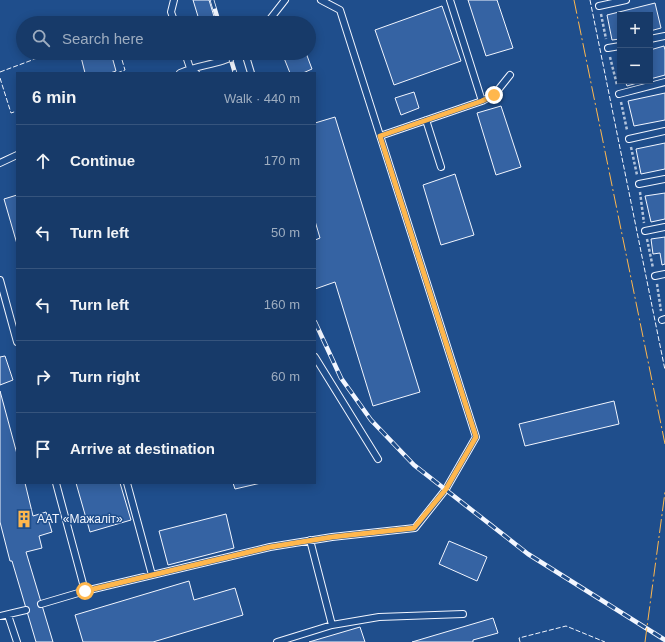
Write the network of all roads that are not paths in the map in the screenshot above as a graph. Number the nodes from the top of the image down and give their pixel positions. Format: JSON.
{"nodes":[{"id":1,"x":174,"y":0,"type":"edge"},
{"id":2,"x":285,"y":0,"type":"edge"},
{"id":3,"x":321,"y":0,"type":"edge"},
{"id":4,"x":450,"y":0,"type":"edge"},
{"id":5,"x":626,"y":0,"type":"edge"},
{"id":6,"x":599,"y":6,"type":"road end"},
{"id":7,"x":172,"y":16,"type":"edge"},
{"id":8,"x":272,"y":16,"type":"edge"},
{"id":9,"x":665,"y":36,"type":"edge"},
{"id":10,"x":653,"y":38,"type":"edge"},
{"id":11,"x":617,"y":46,"type":"edge"},
{"id":12,"x":608,"y":48,"type":"road end"},
{"id":13,"x":187,"y":60,"type":"edge"},
{"id":14,"x":223,"y":60,"type":"edge"},
{"id":15,"x":247,"y":60,"type":"edge"},
{"id":16,"x":190,"y":68,"type":"junction"},
{"id":17,"x":182,"y":72,"type":"edge"},
{"id":18,"x":195,"y":72,"type":"edge"},
{"id":19,"x":251,"y":72,"type":"edge"},
{"id":20,"x":510,"y":75,"type":"dead end"},
{"id":21,"x":665,"y":82,"type":"edge"},
{"id":22,"x":620,"y":94,"type":"road end"},
{"id":23,"x":482,"y":101,"type":"junction"},
{"id":24,"x":426,"y":120,"type":"junction"},
{"id":25,"x":665,"y":131,"type":"edge"},
{"id":26,"x":380,"y":136,"type":"junction"},
{"id":27,"x":629,"y":139,"type":"road end"},
{"id":28,"x":16,"y":155,"type":"edge"},
{"id":29,"x":0,"y":163,"type":"edge"},
{"id":30,"x":441,"y":167,"type":"dead end"},
{"id":31,"x":665,"y":179,"type":"edge"},
{"id":32,"x":639,"y":184,"type":"road end"},
{"id":33,"x":665,"y":227,"type":"edge"},
{"id":34,"x":645,"y":231,"type":"road end"},
{"id":35,"x":665,"y":274,"type":"edge"},
{"id":36,"x":655,"y":276,"type":"road end"},
{"id":37,"x":0,"y":280,"type":"edge"},
{"id":38,"x":16,"y":338,"type":"edge"},
{"id":39,"x":316,"y":359,"type":"edge"},
{"id":40,"x":378,"y":459,"type":"dead end"},
{"id":41,"x":56,"y":484,"type":"edge"},
{"id":42,"x":127,"y":484,"type":"edge"},
{"id":43,"x":310,"y":540,"type":"junction"},
{"id":44,"x":152,"y":575,"type":"junction"},
{"id":45,"x":85,"y":591,"type":"junction"},
{"id":46,"x":42,"y":604,"type":"dead end"},
{"id":47,"x":26,"y":610,"type":"dead end"},
{"id":48,"x":463,"y":614,"type":"dead end"},
{"id":49,"x":8,"y":615,"type":"junction"},
{"id":50,"x":0,"y":616,"type":"edge"},
{"id":51,"x":332,"y":625,"type":"junction"},
{"id":52,"x":16,"y":642,"type":"edge"},
{"id":53,"x":277,"y":642,"type":"edge"}],
"edges":[{"from":1,"to":7,"type":"lane"},
{"from":2,"to":8,"type":"lane"},
{"from":3,"to":26,"type":"lane"},
{"from":4,"to":23,"type":"lane"},
{"from":5,"to":6,"type":"lane"},
{"from":9,"to":10,"type":"lane"},
{"from":11,"to":12,"type":"lane"},
{"from":13,"to":16,"type":"lane"},
{"from":14,"to":16,"type":"lane"},
{"from":15,"to":19,"type":"lane"},
{"from":16,"to":17,"type":"lane"},
{"from":16,"to":18,"type":"lane"},
{"from":20,"to":23,"type":"lane"},
{"from":21,"to":22,"type":"lane"},
{"from":23,"to":24,"type":"lane"},
{"from":24,"to":26,"type":"lane"},
{"from":24,"to":30,"type":"lane"},
{"from":25,"to":27,"type":"lane"},
{"from":26,"to":43,"type":"lane"},
{"from":28,"to":29,"type":"lane"},
{"from":31,"to":32,"type":"lane"},
{"from":33,"to":34,"type":"lane"},
{"from":35,"to":36,"type":"lane"},
{"from":37,"to":38,"type":"lane"},
{"from":39,"to":40,"type":"lane"},
{"from":41,"to":45,"type":"lane"},
{"from":42,"to":44,"type":"lane"},
{"from":43,"to":44,"type":"lane"},
{"from":43,"to":51,"type":"lane"},
{"from":44,"to":45,"type":"lane"},
{"from":45,"to":46,"type":"lane"},
{"from":47,"to":49,"type":"lane"},
{"from":48,"to":51,"type":"lane"},
{"from":49,"to":50,"type":"lane"},
{"from":49,"to":52,"type":"lane"},
{"from":51,"to":53,"type":"lane"}]}
